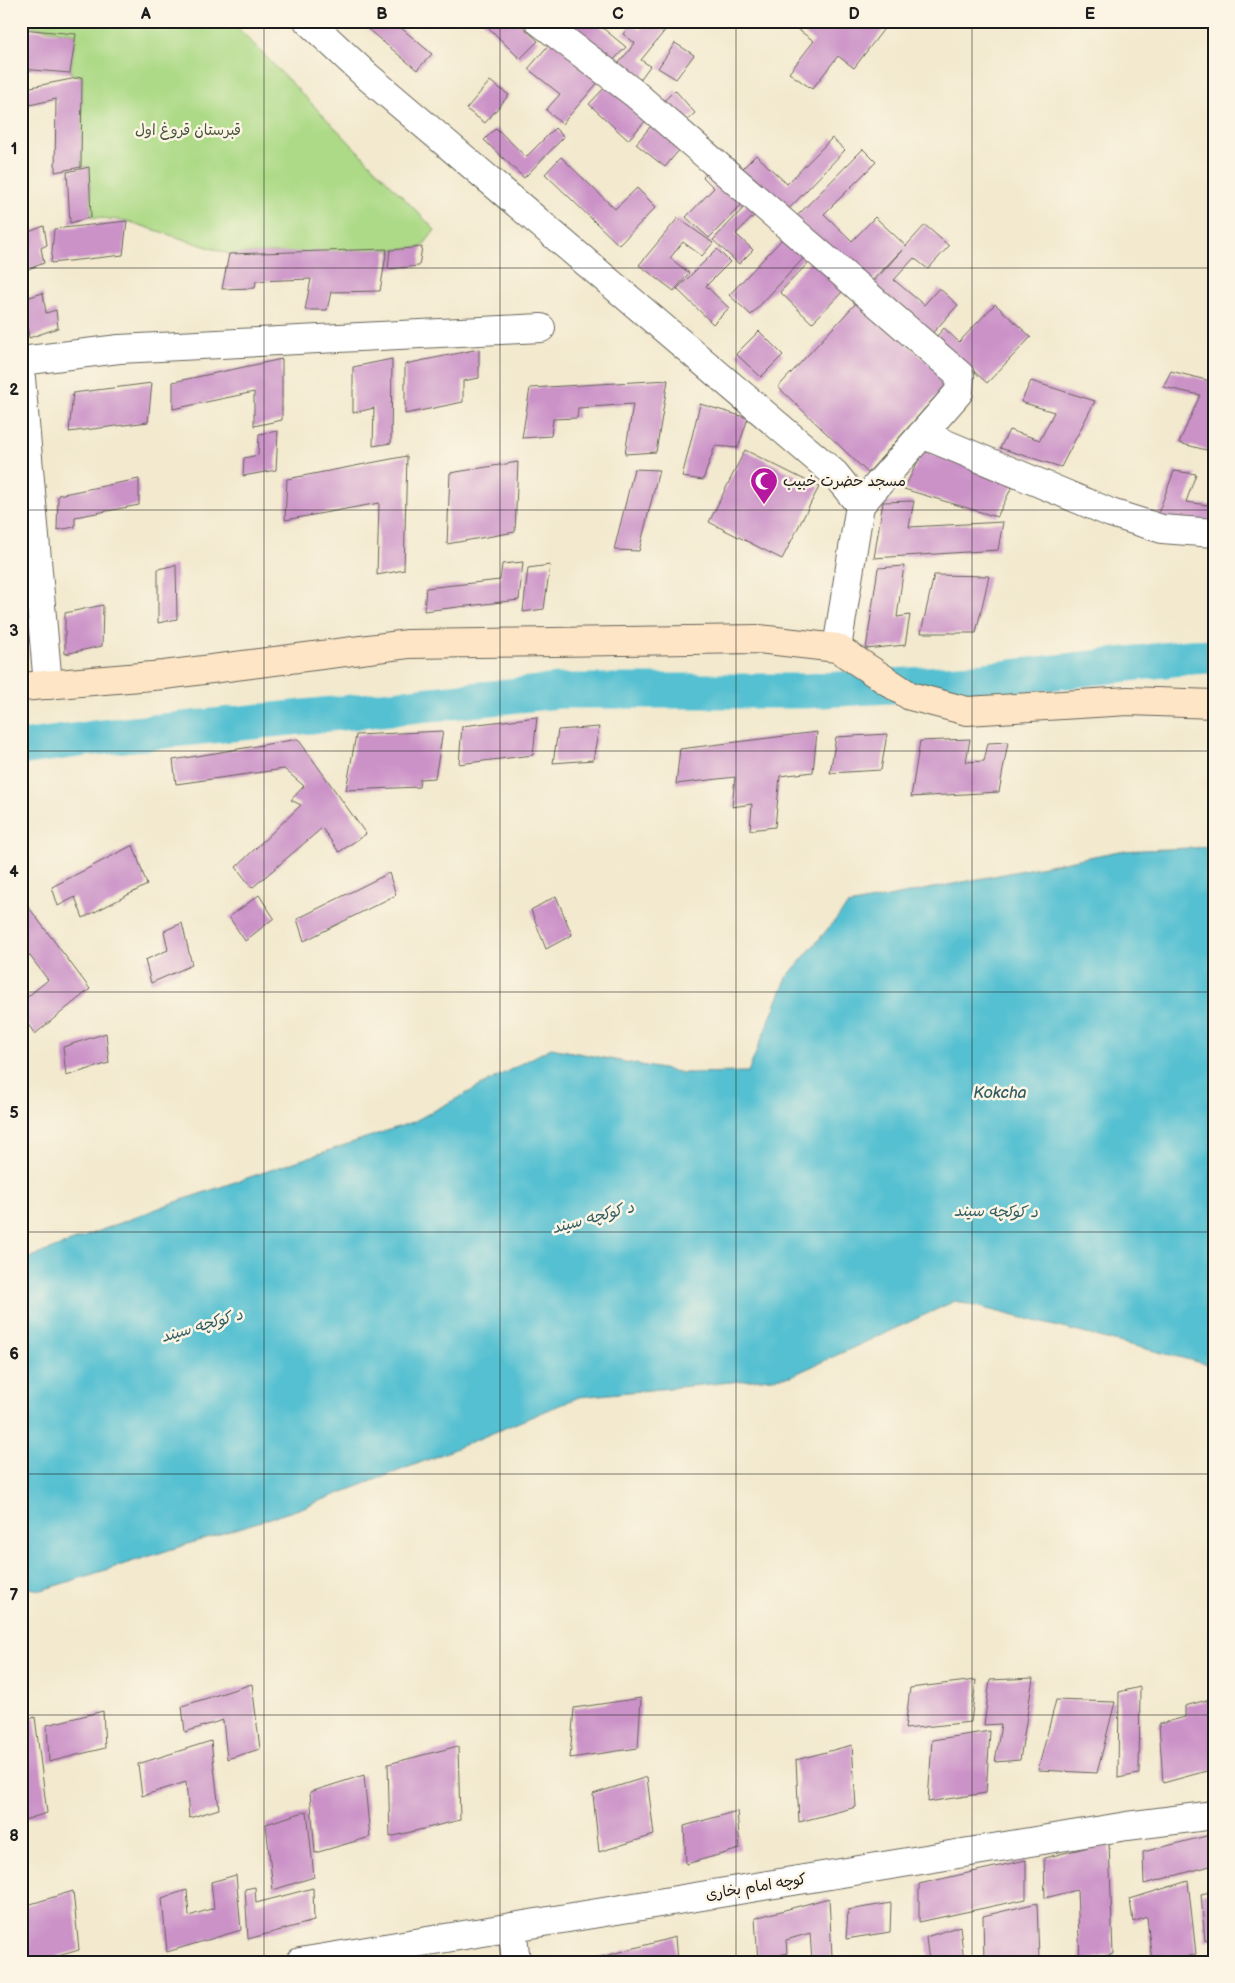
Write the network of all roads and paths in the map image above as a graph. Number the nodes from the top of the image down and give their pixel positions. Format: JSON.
{"nodes":[{"id":1,"x":308,"y":21,"type":"edge"},
{"id":2,"x":538,"y":21,"type":"edge"},
{"id":3,"x":541,"y":328,"type":"dead end"},
{"id":4,"x":21,"y":361,"type":"edge"},
{"id":5,"x":21,"y":378,"type":"edge"},
{"id":6,"x":922,"y":434,"type":"junction"},
{"id":7,"x":860,"y":505,"type":"junction"},
{"id":8,"x":1214,"y":533,"type":"edge"},
{"id":9,"x":837,"y":648,"type":"junction"},
{"id":10,"x":48,"y":685,"type":"junction"},
{"id":11,"x":21,"y":687,"type":"edge"},
{"id":12,"x":1214,"y":704,"type":"edge"},
{"id":13,"x":1214,"y":1814,"type":"edge"},
{"id":14,"x":512,"y":1927,"type":"junction"},
{"id":15,"x":300,"y":1962,"type":"edge"},
{"id":16,"x":516,"y":1962,"type":"edge"}],
"edges":[{"from":1,"to":7,"type":"street"},
{"from":2,"to":6,"type":"street"},
{"from":3,"to":4,"type":"street"},
{"from":5,"to":10,"type":"street"},
{"from":6,"to":7,"type":"street"},
{"from":6,"to":8,"type":"street"},
{"from":7,"to":9,"type":"street"},
{"from":9,"to":10,"type":"street"},
{"from":9,"to":12,"type":"street"},
{"from":10,"to":11,"type":"street"},
{"from":13,"to":14,"type":"street","name":"کوچه امام بخاری"},
{"from":14,"to":15,"type":"street","name":"کوچه امام بخاری"},
{"from":14,"to":16,"type":"street"}]}
